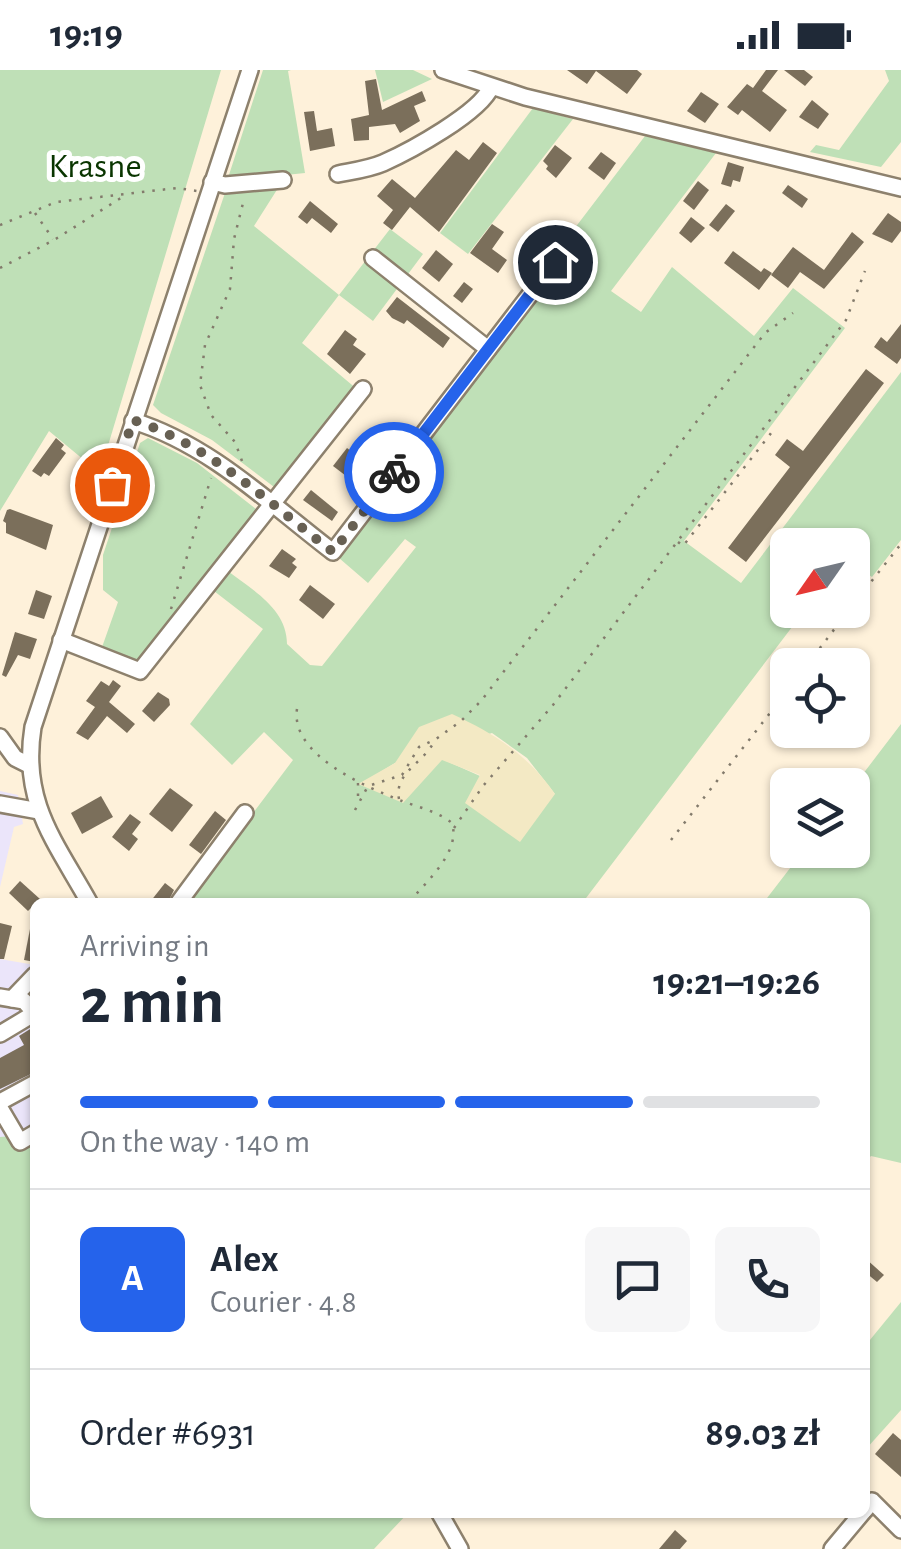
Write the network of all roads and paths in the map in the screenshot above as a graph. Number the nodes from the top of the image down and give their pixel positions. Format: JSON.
{"nodes":[{"id":1,"x":250,"y":70,"type":"edge"},
{"id":2,"x":443,"y":70,"type":"edge"},
{"id":3,"x":491,"y":87,"type":"junction"},
{"id":4,"x":338,"y":174,"type":"dead end"},
{"id":5,"x":284,"y":180,"type":"dead end"},
{"id":6,"x":248,"y":183,"type":"junction"},
{"id":7,"x":210,"y":187,"type":"junction"},
{"id":8,"x":901,"y":188,"type":"edge"},
{"id":9,"x":127,"y":194,"type":"junction"},
{"id":10,"x":33,"y":211,"type":"junction"},
{"id":11,"x":0,"y":225,"type":"edge"},
{"id":12,"x":54,"y":240,"type":"junction"},
{"id":13,"x":373,"y":258,"type":"dead end"},
{"id":14,"x":555,"y":262,"type":"dead end"},
{"id":15,"x":0,"y":268,"type":"edge"},
{"id":16,"x":865,"y":270,"type":"dead end"},
{"id":17,"x":793,"y":313,"type":"dead end"},
{"id":18,"x":488,"y":349,"type":"junction"},
{"id":19,"x":363,"y":389,"type":"dead end"},
{"id":20,"x":133,"y":420,"type":"junction"},
{"id":21,"x":775,"y":428,"type":"dead end"},
{"id":22,"x":212,"y":474,"type":"dead end"},
{"id":23,"x":238,"y":478,"type":"junction"},
{"id":24,"x":273,"y":506,"type":"junction"},
{"id":25,"x":677,"y":541,"type":"junction"},
{"id":26,"x":901,"y":544,"type":"edge"},
{"id":27,"x":870,"y":584,"type":"edge"},
{"id":28,"x":169,"y":614,"type":"dead end"},
{"id":29,"x":836,"y":628,"type":"edge"},
{"id":30,"x":60,"y":640,"type":"junction"},
{"id":31,"x":820,"y":648,"type":"edge"},
{"id":32,"x":297,"y":709,"type":"dead end"},
{"id":33,"x":770,"y":713,"type":"edge"},
{"id":34,"x":0,"y":737,"type":"edge"},
{"id":35,"x":436,"y":739,"type":"junction"},
{"id":36,"x":29,"y":764,"type":"junction"},
{"id":37,"x":402,"y":775,"type":"junction"},
{"id":38,"x":358,"y":782,"type":"junction"},
{"id":39,"x":368,"y":786,"type":"junction"},
{"id":40,"x":399,"y":800,"type":"junction"},
{"id":41,"x":0,"y":804,"type":"edge"},
{"id":42,"x":358,"y":804,"type":"junction"},
{"id":43,"x":355,"y":810,"type":"dead end"},
{"id":44,"x":39,"y":812,"type":"junction"},
{"id":45,"x":244,"y":813,"type":"dead end"},
{"id":46,"x":454,"y":828,"type":"junction"},
{"id":47,"x":671,"y":840,"type":"dead end"},
{"id":48,"x":87,"y":898,"type":"edge"},
{"id":49,"x":182,"y":898,"type":"edge"},
{"id":50,"x":412,"y":898,"type":"edge"},
{"id":51,"x":30,"y":979,"type":"edge"},
{"id":52,"x":6,"y":998,"type":"edge"},
{"id":53,"x":30,"y":1006,"type":"edge"},
{"id":54,"x":30,"y":1016,"type":"edge"},
{"id":55,"x":0,"y":1034,"type":"edge"},
{"id":56,"x":30,"y":1086,"type":"edge"},
{"id":57,"x":0,"y":1105,"type":"edge"},
{"id":58,"x":30,"y":1137,"type":"edge"},
{"id":59,"x":870,"y":1510,"type":"edge"},
{"id":60,"x":442,"y":1518,"type":"edge"},
{"id":61,"x":858,"y":1518,"type":"edge"},
{"id":62,"x":901,"y":1530,"type":"edge"},
{"id":63,"x":460,"y":1549,"type":"edge"},
{"id":64,"x":832,"y":1549,"type":"edge"}],
"edges":[{"from":1,"to":7,"type":"street"},
{"from":2,"to":3,"type":"street"},
{"from":3,"to":4,"type":"street"},
{"from":3,"to":8,"type":"street"},
{"from":5,"to":6,"type":"street"},
{"from":6,"to":7,"type":"street"},
{"from":6,"to":23,"type":"path"},
{"from":7,"to":9,"type":"path"},
{"from":7,"to":20,"type":"street"},
{"from":9,"to":10,"type":"path"},
{"from":9,"to":12,"type":"path"},
{"from":10,"to":11,"type":"path"},
{"from":10,"to":12,"type":"path"},
{"from":12,"to":15,"type":"path"},
{"from":13,"to":18,"type":"street"},
{"from":14,"to":18,"type":"street"},
{"from":16,"to":25,"type":"path"},
{"from":17,"to":35,"type":"path"},
{"from":18,"to":24,"type":"street"},
{"from":19,"to":24,"type":"street"},
{"from":20,"to":23,"type":"street"},
{"from":20,"to":30,"type":"street"},
{"from":21,"to":25,"type":"path"},
{"from":22,"to":28,"type":"path"},
{"from":23,"to":24,"type":"street"},
{"from":24,"to":30,"type":"street"},
{"from":25,"to":46,"type":"path"},
{"from":26,"to":27,"type":"path"},
{"from":29,"to":31,"type":"path"},
{"from":30,"to":36,"type":"street"},
{"from":32,"to":38,"type":"path"},
{"from":33,"to":47,"type":"path"},
{"from":34,"to":36,"type":"street"},
{"from":35,"to":37,"type":"path"},
{"from":35,"to":37,"type":"path"},
{"from":36,"to":44,"type":"street"},
{"from":37,"to":39,"type":"path"},
{"from":37,"to":40,"type":"path"},
{"from":38,"to":39,"type":"path"},
{"from":38,"to":42,"type":"path"},
{"from":39,"to":40,"type":"path"},
{"from":39,"to":42,"type":"path"},
{"from":40,"to":46,"type":"path"},
{"from":41,"to":44,"type":"street"},
{"from":42,"to":43,"type":"path"},
{"from":44,"to":48,"type":"street"},
{"from":45,"to":49,"type":"street"},
{"from":46,"to":50,"type":"path"},
{"from":51,"to":52,"type":"street"},
{"from":52,"to":53,"type":"street"},
{"from":54,"to":55,"type":"street"},
{"from":56,"to":57,"type":"street"},
{"from":57,"to":58,"type":"street"},
{"from":59,"to":62,"type":"street"},
{"from":60,"to":63,"type":"street"},
{"from":61,"to":64,"type":"street"}]}
